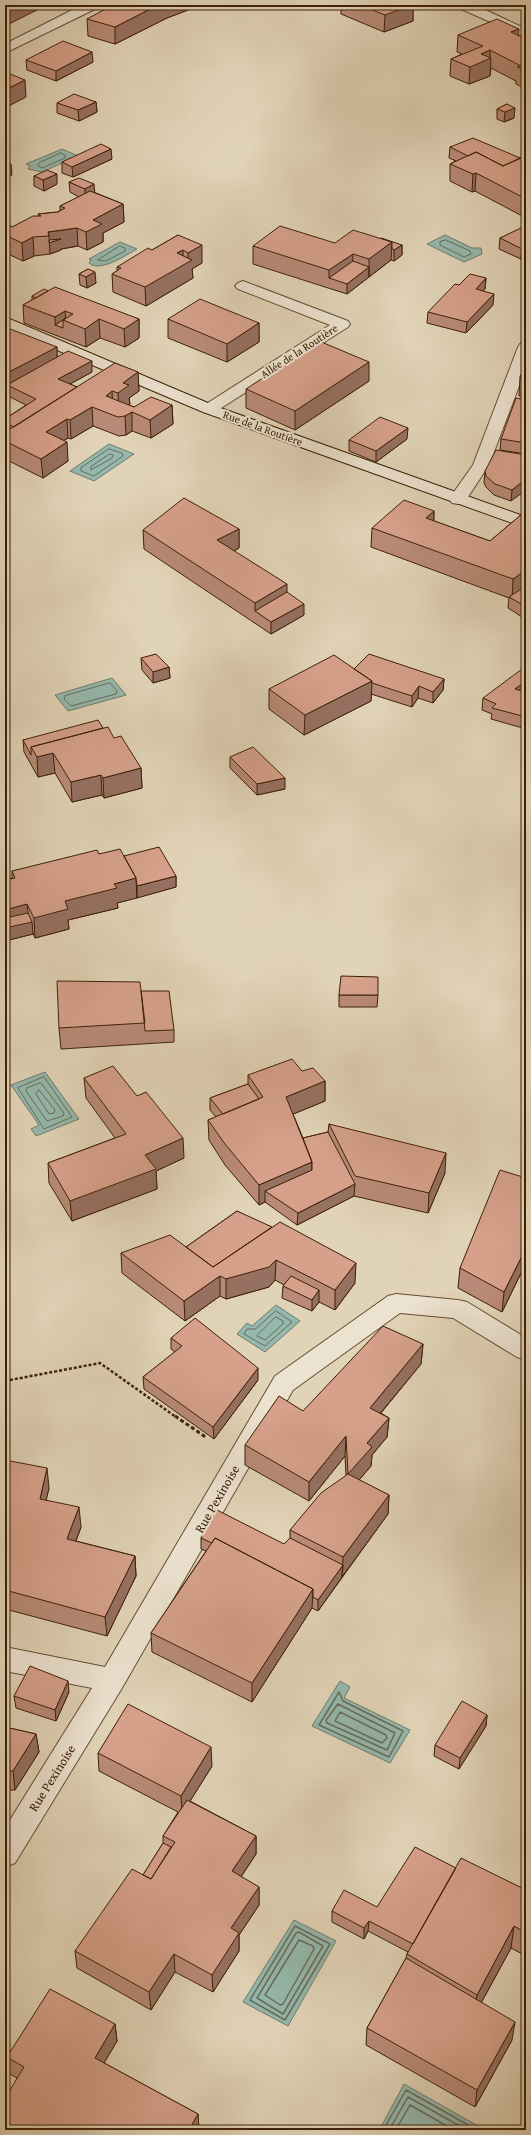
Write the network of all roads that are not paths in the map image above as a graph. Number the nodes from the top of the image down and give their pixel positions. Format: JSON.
{"nodes":[{"id":1,"x":92,"y":5,"type":"edge"},
{"id":2,"x":464,"y":5,"type":"edge"},
{"id":3,"x":526,"y":34,"type":"edge"},
{"id":4,"x":5,"y":49,"type":"edge"},
{"id":5,"x":244,"y":286,"type":"dead end"},
{"id":6,"x":5,"y":322,"type":"edge"},
{"id":7,"x":526,"y":347,"type":"edge"},
{"id":8,"x":210,"y":409,"type":"junction"},
{"id":9,"x":458,"y":499,"type":"junction"},
{"id":10,"x":526,"y":523,"type":"edge"},
{"id":11,"x":526,"y":1350,"type":"edge"},
{"id":12,"x":5,"y":1660,"type":"edge"},
{"id":13,"x":112,"y":1680,"type":"junction"},
{"id":14,"x":5,"y":1854,"type":"edge"}],
"edges":[{"from":1,"to":4,"type":"street"},
{"from":2,"to":3,"type":"street"},
{"from":5,"to":8,"type":"street","name":"Allée de la Routière"},
{"from":6,"to":8,"type":"street","name":"Rue de la Routière"},
{"from":7,"to":9,"type":"street"},
{"from":8,"to":9,"type":"street","name":"Rue de la Routière"},
{"from":9,"to":10,"type":"street","name":"Rue de la Routière"},
{"from":11,"to":13,"type":"street","name":"Rue Pexinoise"},
{"from":12,"to":13,"type":"street"},
{"from":13,"to":14,"type":"street","name":"Rue Pexinoise"}]}
